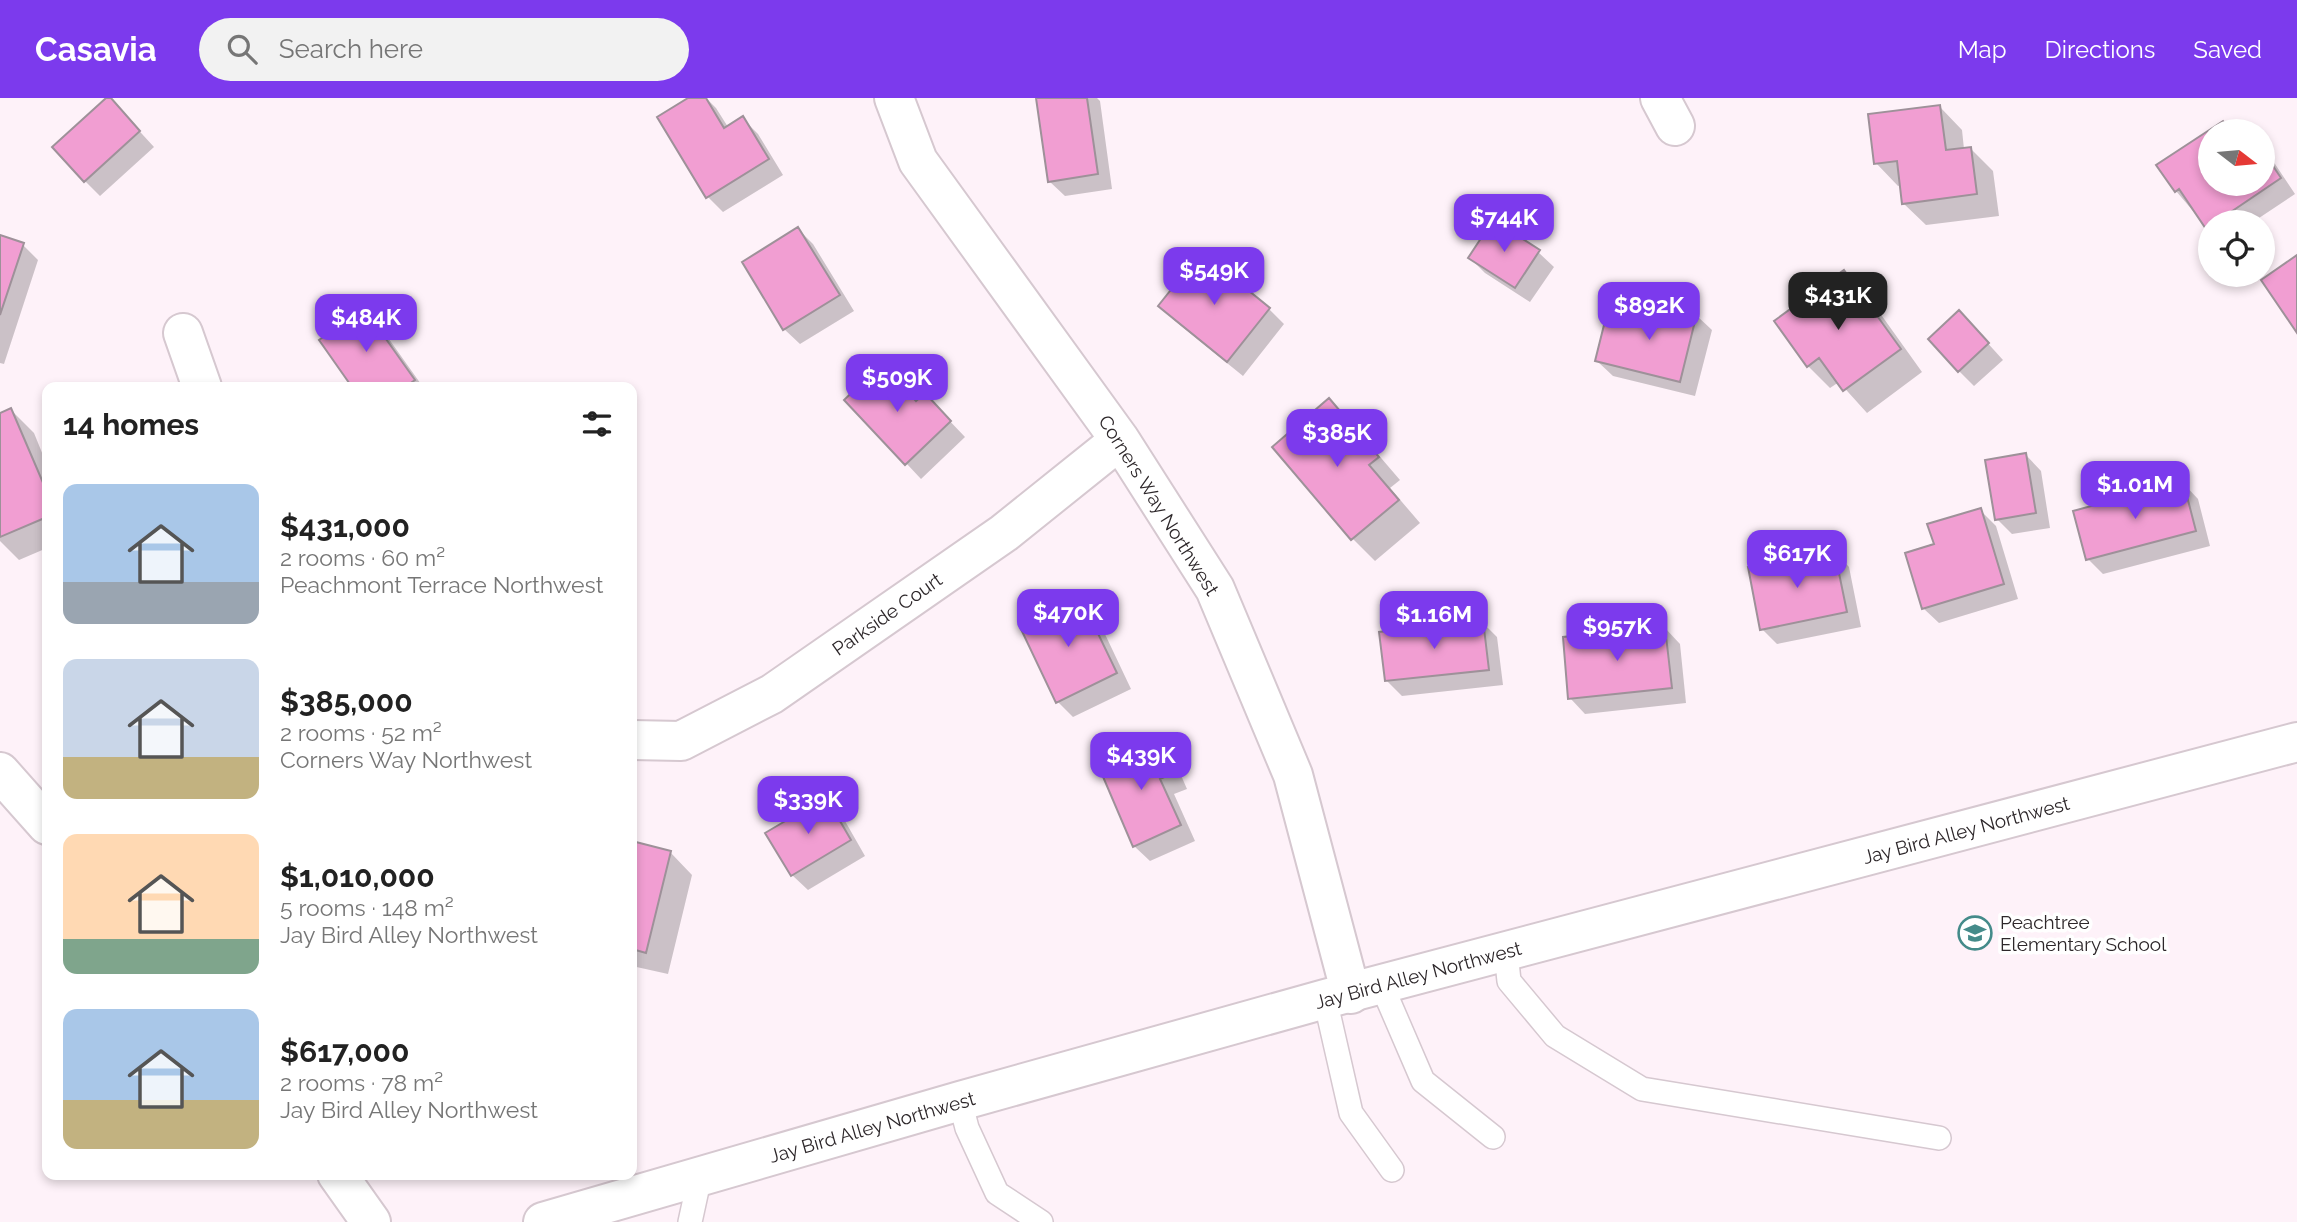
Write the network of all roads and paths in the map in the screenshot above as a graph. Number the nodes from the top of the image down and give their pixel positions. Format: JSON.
{"nodes":[{"id":1,"x":894,"y":98,"type":"edge"},
{"id":2,"x":183,"y":333,"type":"dead end"},
{"id":3,"x":200,"y":382,"type":"edge"},
{"id":4,"x":1120,"y":440,"type":"junction"},
{"id":5,"x":637,"y":740,"type":"edge"},
{"id":6,"x":2297,"y":743,"type":"edge"},
{"id":7,"x":0,"y":772,"type":"edge"},
{"id":8,"x":42,"y":819,"type":"edge"},
{"id":9,"x":1506,"y":953,"type":"junction"},
{"id":10,"x":1352,"y":993,"type":"junction"},
{"id":11,"x":960,"y":1101,"type":"junction"},
{"id":12,"x":1493,"y":1137,"type":"dead end"},
{"id":13,"x":1939,"y":1138,"type":"dead end"},
{"id":14,"x":1392,"y":1170,"type":"dead end"},
{"id":15,"x":700,"y":1175,"type":"junction"},
{"id":16,"x":341,"y":1180,"type":"edge"},
{"id":17,"x":371,"y":1222,"type":"edge"},
{"id":18,"x":543,"y":1222,"type":"edge"},
{"id":19,"x":690,"y":1222,"type":"edge"},
{"id":20,"x":1041,"y":1222,"type":"edge"}],
"edges":[{"from":1,"to":4,"type":"street","name":"Corners Way Northwest"},
{"from":2,"to":3,"type":"street"},
{"from":4,"to":5,"type":"street","name":"Parkside Court"},
{"from":4,"to":10,"type":"street","name":"Corners Way Northwest"},
{"from":6,"to":9,"type":"street","name":"Jay Bird Alley Northwest"},
{"from":7,"to":8,"type":"street"},
{"from":9,"to":10,"type":"street","name":"Jay Bird Alley Northwest"},
{"from":9,"to":13,"type":"lane"},
{"from":10,"to":11,"type":"street","name":"Jay Bird Alley Northwest"},
{"from":10,"to":12,"type":"lane"},
{"from":10,"to":14,"type":"lane"},
{"from":11,"to":15,"type":"street","name":"Jay Bird Alley Northwest"},
{"from":11,"to":20,"type":"lane"},
{"from":15,"to":18,"type":"street","name":"Jay Bird Alley Northwest"},
{"from":15,"to":19,"type":"lane"},
{"from":16,"to":17,"type":"street"}]}
